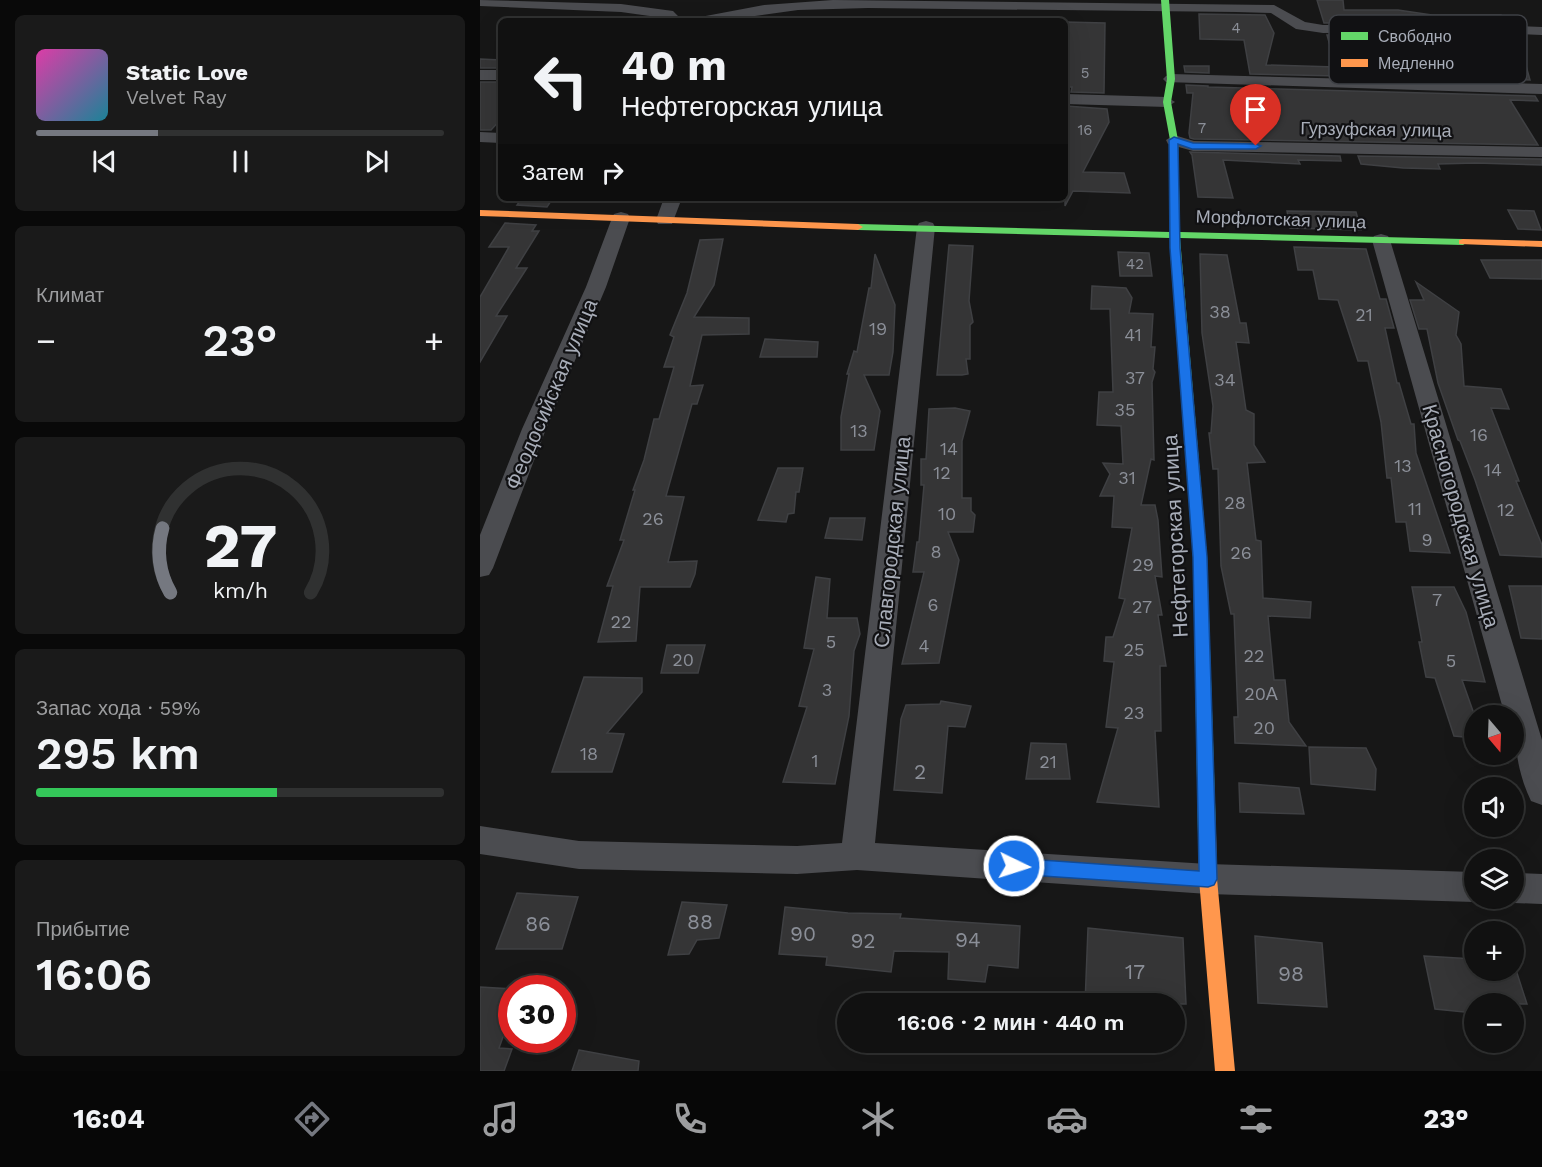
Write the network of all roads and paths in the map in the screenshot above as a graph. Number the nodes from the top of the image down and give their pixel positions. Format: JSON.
{"nodes":[{"id":1,"x":480,"y":2,"type":"edge"},
{"id":2,"x":1165,"y":3,"type":"edge"},
{"id":3,"x":673,"y":18,"type":"edge"},
{"id":4,"x":711,"y":18,"type":"edge"},
{"id":5,"x":1329,"y":29,"type":"edge"},
{"id":6,"x":1527,"y":30,"type":"edge"},
{"id":7,"x":1542,"y":31,"type":"edge"},
{"id":8,"x":480,"y":75,"type":"edge"},
{"id":9,"x":498,"y":75,"type":"edge"},
{"id":10,"x":1171,"y":79,"type":"junction"},
{"id":11,"x":1329,"y":83,"type":"edge"},
{"id":12,"x":1356,"y":84,"type":"edge"},
{"id":13,"x":1542,"y":89,"type":"edge"},
{"id":14,"x":1068,"y":99,"type":"edge"},
{"id":15,"x":1167,"y":102,"type":"junction"},
{"id":16,"x":480,"y":137,"type":"edge"},
{"id":17,"x":498,"y":138,"type":"edge"},
{"id":18,"x":1174,"y":140,"type":"junction"},
{"id":19,"x":1542,"y":152,"type":"edge"},
{"id":20,"x":672,"y":201,"type":"edge"},
{"id":21,"x":480,"y":213,"type":"edge"},
{"id":22,"x":621,"y":218,"type":"junction"},
{"id":23,"x":665,"y":220,"type":"junction"},
{"id":24,"x":927,"y":227,"type":"junction"},
{"id":25,"x":1174,"y":233,"type":"junction"},
{"id":26,"x":1381,"y":240,"type":"junction"},
{"id":27,"x":1542,"y":244,"type":"edge"},
{"id":28,"x":480,"y":568,"type":"edge"},
{"id":29,"x":1542,"y":792,"type":"edge"},
{"id":30,"x":480,"y":840,"type":"edge"},
{"id":31,"x":857,"y":856,"type":"junction"},
{"id":32,"x":1208,"y":879,"type":"junction"},
{"id":33,"x":1464,"y":887,"type":"edge"},
{"id":34,"x":1524,"y":888,"type":"edge"},
{"id":35,"x":1542,"y":889,"type":"edge"},
{"id":36,"x":1225,"y":1071,"type":"edge"}],
"edges":[{"from":1,"to":3,"type":"street"},
{"from":2,"to":4,"type":"street"},
{"from":2,"to":5,"type":"street"},
{"from":2,"to":10,"type":"street","name":"Нефтегорская улица"},
{"from":6,"to":7,"type":"street"},
{"from":8,"to":9,"type":"street"},
{"from":10,"to":11,"type":"street"},
{"from":10,"to":15,"type":"street","name":"Нефтегорская улица"},
{"from":12,"to":13,"type":"street"},
{"from":14,"to":15,"type":"street"},
{"from":15,"to":18,"type":"street","name":"Нефтегорская улица"},
{"from":16,"to":17,"type":"street"},
{"from":18,"to":19,"type":"street","name":"Гурзуфская улица"},
{"from":18,"to":25,"type":"street","name":"Нефтегорская улица"},
{"from":20,"to":23,"type":"street"},
{"from":21,"to":22,"type":"street","name":"Морфлотская улица"},
{"from":22,"to":23,"type":"street","name":"Морфлотская улица"},
{"from":22,"to":28,"type":"street","name":"Феодосийская улица"},
{"from":23,"to":24,"type":"street","name":"Морфлотская улица"},
{"from":24,"to":25,"type":"street","name":"Морфлотская улица"},
{"from":24,"to":31,"type":"street","name":"Славгородская улица"},
{"from":25,"to":26,"type":"street","name":"Морфлотская улица"},
{"from":25,"to":32,"type":"street","name":"Нефтегорская улица"},
{"from":26,"to":27,"type":"street","name":"Морфлотская улица"},
{"from":26,"to":29,"type":"street","name":"Красногородская улица"},
{"from":30,"to":31,"type":"street"},
{"from":31,"to":32,"type":"street"},
{"from":32,"to":33,"type":"street"},
{"from":32,"to":36,"type":"street","name":"Нефтегорская улица"},
{"from":34,"to":35,"type":"street"}]}
